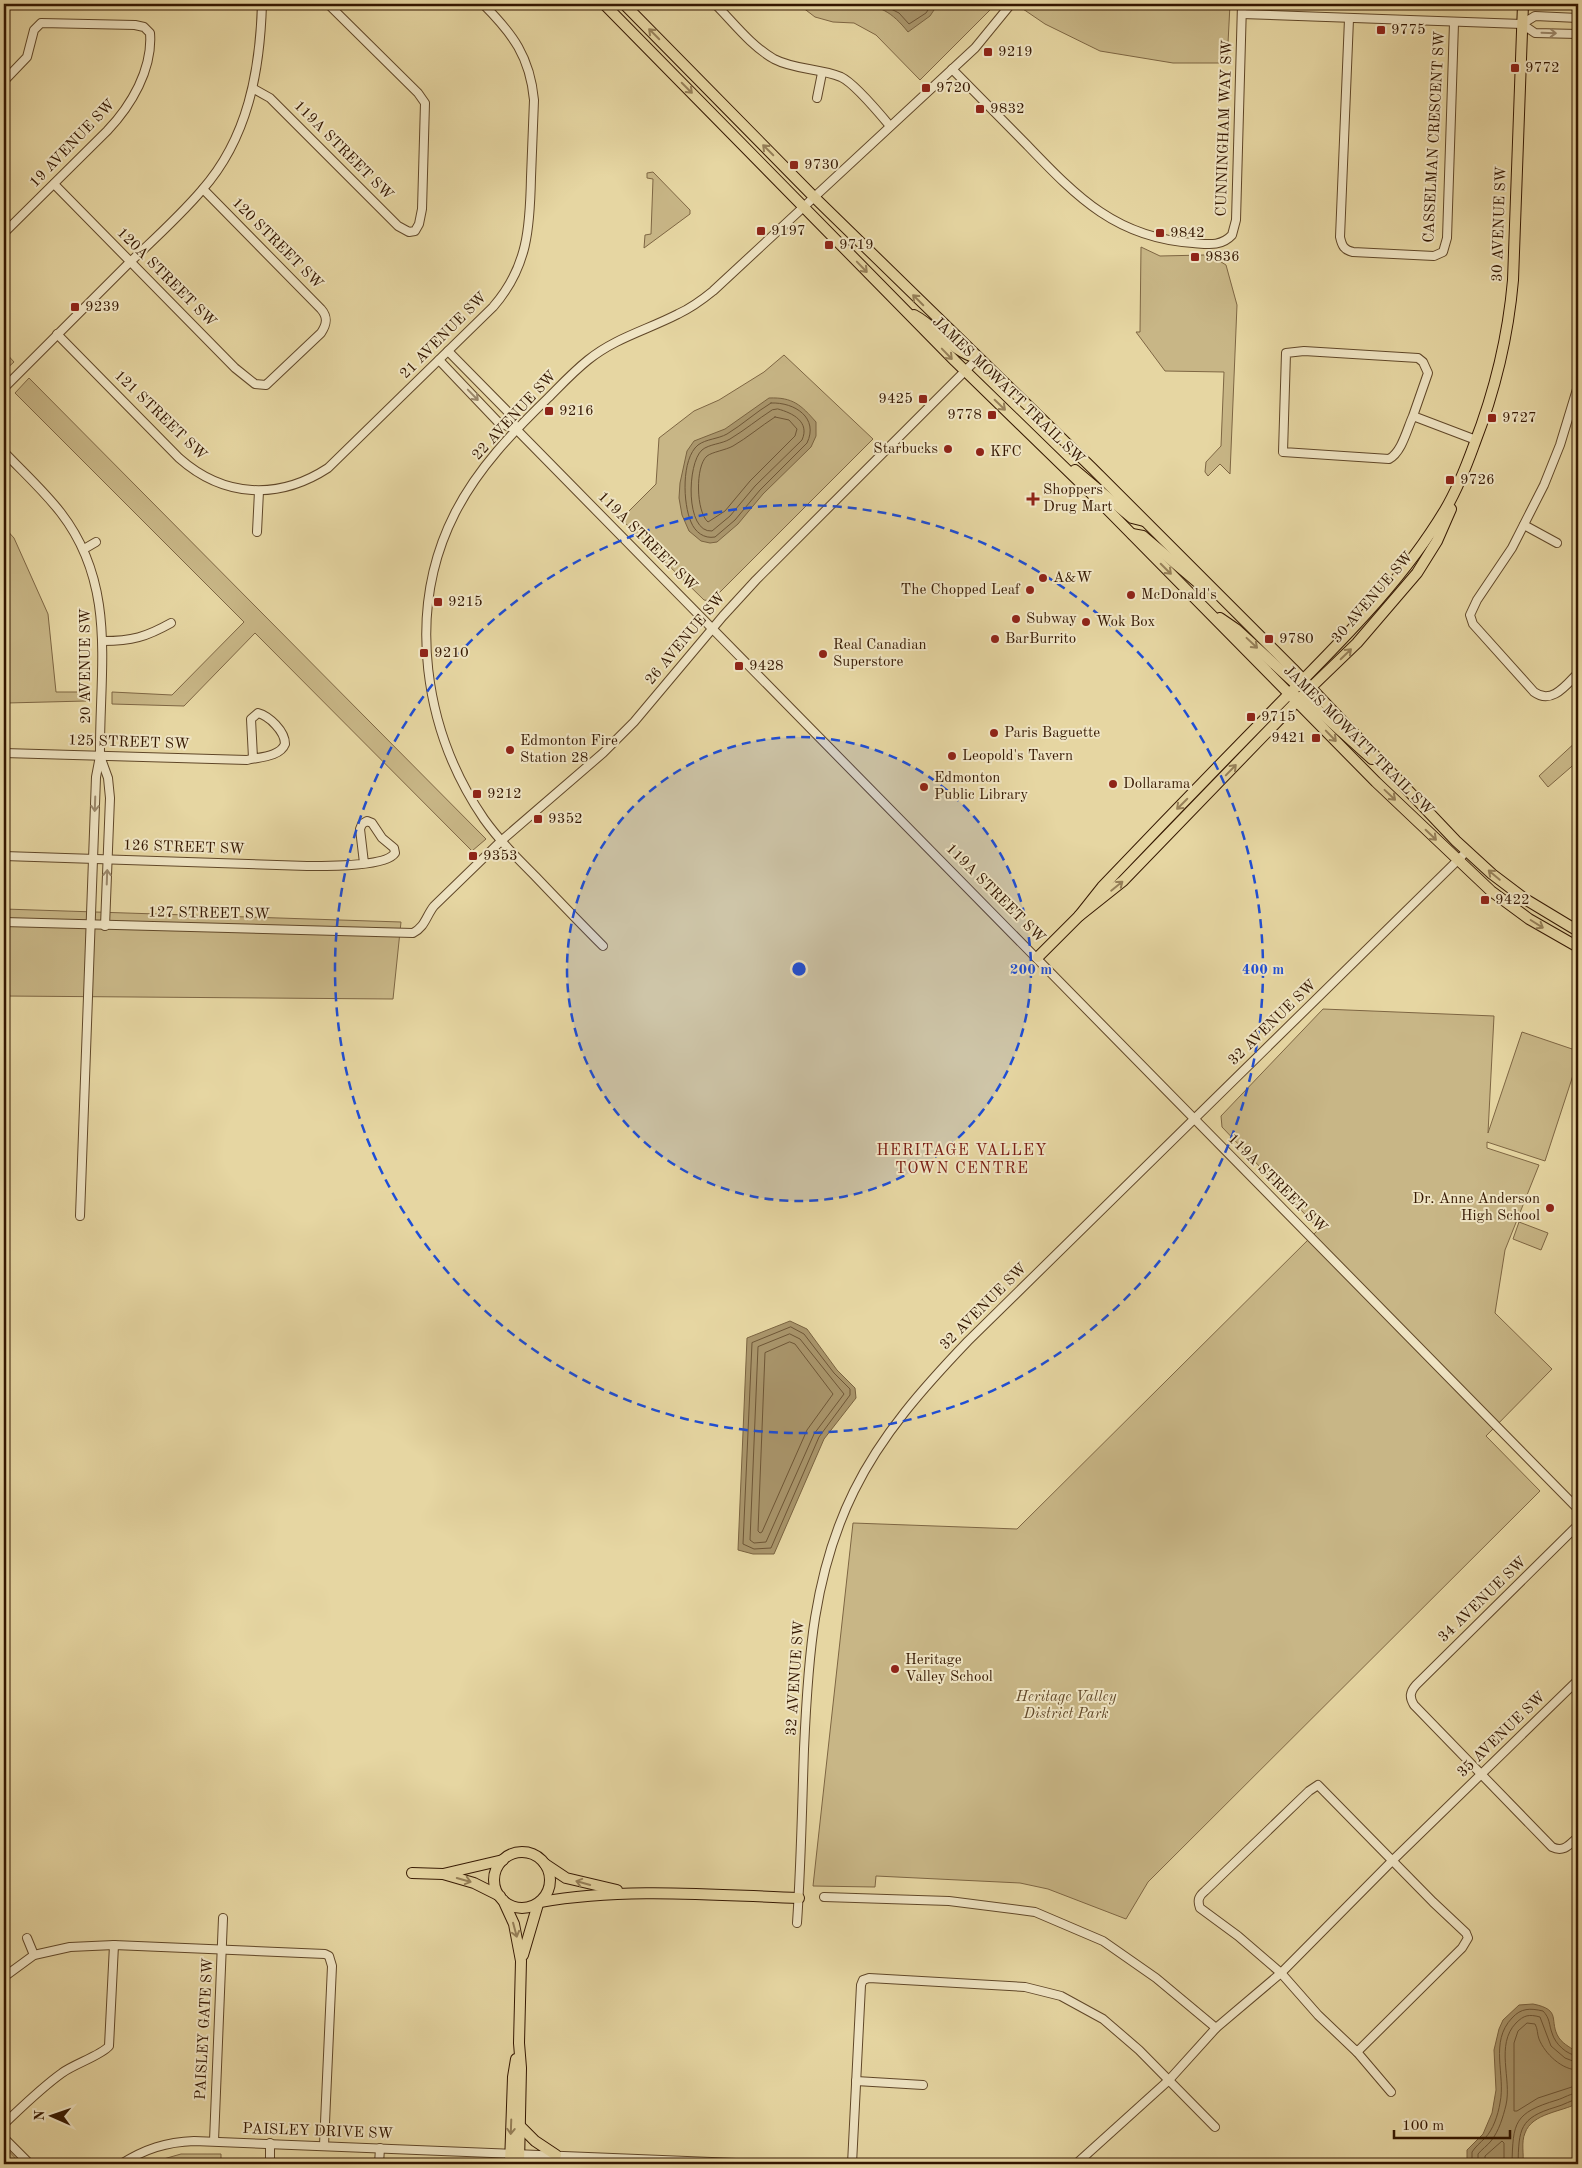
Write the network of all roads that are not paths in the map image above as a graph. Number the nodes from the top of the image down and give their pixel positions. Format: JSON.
{"nodes":[{"id":1,"x":262,"y":4,"type":"edge"},
{"id":2,"x":328,"y":4,"type":"edge"},
{"id":3,"x":483,"y":4,"type":"edge"},
{"id":4,"x":604,"y":4,"type":"edge"},
{"id":5,"x":624,"y":4,"type":"edge"},
{"id":6,"x":715,"y":4,"type":"edge"},
{"id":7,"x":1011,"y":4,"type":"edge"},
{"id":8,"x":1242,"y":4,"type":"edge"},
{"id":9,"x":1523,"y":4,"type":"edge"},
{"id":10,"x":1242,"y":14,"type":"junction"},
{"id":11,"x":1578,"y":18,"type":"edge"},
{"id":12,"x":1349,"y":19,"type":"junction"},
{"id":13,"x":1454,"y":22,"type":"junction"},
{"id":14,"x":1522,"y":24,"type":"junction"},
{"id":15,"x":1578,"y":34,"type":"edge"},
{"id":16,"x":952,"y":69,"type":"junction"},
{"id":17,"x":822,"y":73,"type":"junction"},
{"id":18,"x":4,"y":82,"type":"edge"},
{"id":19,"x":254,"y":89,"type":"junction"},
{"id":20,"x":817,"y":98,"type":"dead end"},
{"id":21,"x":890,"y":126,"type":"junction"},
{"id":22,"x":54,"y":184,"type":"junction"},
{"id":23,"x":203,"y":189,"type":"junction"},
{"id":24,"x":814,"y":197,"type":"junction"},
{"id":25,"x":803,"y":207,"type":"junction"},
{"id":26,"x":4,"y":233,"type":"edge"},
{"id":27,"x":130,"y":262,"type":"junction"},
{"id":28,"x":906,"y":311,"type":"junction"},
{"id":29,"x":57,"y":334,"type":"junction"},
{"id":30,"x":448,"y":351,"type":"junction"},
{"id":31,"x":978,"y":358,"type":"junction"},
{"id":32,"x":439,"y":360,"type":"junction"},
{"id":33,"x":965,"y":371,"type":"junction"},
{"id":34,"x":262,"y":386,"type":"joint"},
{"id":35,"x":1578,"y":386,"type":"edge"},
{"id":36,"x":4,"y":388,"type":"edge"},
{"id":37,"x":1413,"y":416,"type":"junction"},
{"id":38,"x":516,"y":429,"type":"junction"},
{"id":39,"x":1476,"y":440,"type":"junction"},
{"id":40,"x":1040,"y":444,"type":"junction"},
{"id":41,"x":4,"y":452,"type":"edge"},
{"id":42,"x":259,"y":491,"type":"junction"},
{"id":43,"x":1145,"y":521,"type":"junction"},
{"id":44,"x":1524,"y":525,"type":"junction"},
{"id":45,"x":257,"y":532,"type":"dead end"},
{"id":46,"x":1132,"y":534,"type":"junction"},
{"id":47,"x":96,"y":542,"type":"dead end"},
{"id":48,"x":1557,"y":543,"type":"dead end"},
{"id":49,"x":84,"y":549,"type":"junction"},
{"id":50,"x":1199,"y":603,"type":"junction"},
{"id":51,"x":1242,"y":618,"type":"junction"},
{"id":52,"x":171,"y":623,"type":"dead end"},
{"id":53,"x":713,"y":628,"type":"junction"},
{"id":54,"x":103,"y":641,"type":"junction"},
{"id":55,"x":1578,"y":673,"type":"edge"},
{"id":56,"x":1304,"y":684,"type":"junction"},
{"id":57,"x":1295,"y":698,"type":"junction"},
{"id":58,"x":4,"y":753,"type":"edge"},
{"id":59,"x":100,"y":756,"type":"junction"},
{"id":60,"x":253,"y":758,"type":"junction"},
{"id":61,"x":1389,"y":769,"type":"junction"},
{"id":62,"x":500,"y":841,"type":"junction"},
{"id":63,"x":1467,"y":851,"type":"junction"},
{"id":64,"x":4,"y":856,"type":"edge"},
{"id":65,"x":93,"y":859,"type":"junction"},
{"id":66,"x":107,"y":860,"type":"junction"},
{"id":67,"x":1458,"y":861,"type":"junction"},
{"id":68,"x":364,"y":863,"type":"junction"},
{"id":69,"x":4,"y":922,"type":"edge"},
{"id":70,"x":91,"y":925,"type":"junction"},
{"id":71,"x":105,"y":926,"type":"junction"},
{"id":72,"x":1578,"y":931,"type":"edge"},
{"id":73,"x":413,"y":933,"type":"joint"},
{"id":74,"x":603,"y":946,"type":"dead end"},
{"id":75,"x":1578,"y":947,"type":"edge"},
{"id":76,"x":1038,"y":957,"type":"junction"},
{"id":77,"x":1194,"y":1119,"type":"junction"},
{"id":78,"x":80,"y":1216,"type":"dead end"},
{"id":79,"x":1578,"y":1509,"type":"edge"},
{"id":80,"x":1578,"y":1525,"type":"edge"},
{"id":81,"x":1578,"y":1680,"type":"edge"},
{"id":82,"x":1482,"y":1774,"type":"junction"},
{"id":83,"x":1578,"y":1837,"type":"edge"},
{"id":84,"x":504,"y":1860,"type":"junction"},
{"id":85,"x":1393,"y":1860,"type":"junction"},
{"id":86,"x":544,"y":1863,"type":"junction"},
{"id":87,"x":412,"y":1873,"type":"dead end"},
{"id":88,"x":443,"y":1874,"type":"junction"},
{"id":89,"x":625,"y":1892,"type":"junction"},
{"id":90,"x":824,"y":1897,"type":"dead end"},
{"id":91,"x":501,"y":1898,"type":"junction"},
{"id":92,"x":799,"y":1898,"type":"junction"},
{"id":93,"x":539,"y":1903,"type":"junction"},
{"id":94,"x":224,"y":1918,"type":"dead end"},
{"id":95,"x":797,"y":1923,"type":"dead end"},
{"id":96,"x":27,"y":1938,"type":"dead end"},
{"id":97,"x":114,"y":1945,"type":"junction"},
{"id":98,"x":222,"y":1950,"type":"junction"},
{"id":99,"x":34,"y":1955,"type":"junction"},
{"id":100,"x":521,"y":1961,"type":"junction"},
{"id":101,"x":1280,"y":1973,"type":"junction"},
{"id":102,"x":4,"y":1977,"type":"edge"},
{"id":103,"x":1216,"y":2028,"type":"junction"},
{"id":104,"x":519,"y":2043,"type":"junction"},
{"id":105,"x":1357,"y":2052,"type":"junction"},
{"id":106,"x":1170,"y":2080,"type":"junction"},
{"id":107,"x":856,"y":2082,"type":"junction"},
{"id":108,"x":923,"y":2085,"type":"dead end"},
{"id":109,"x":1392,"y":2092,"type":"dead end"},
{"id":110,"x":4,"y":2124,"type":"edge"},
{"id":111,"x":1215,"y":2127,"type":"dead end"},
{"id":112,"x":521,"y":2128,"type":"junction"},
{"id":113,"x":4,"y":2138,"type":"edge"},
{"id":114,"x":214,"y":2141,"type":"junction"},
{"id":115,"x":270,"y":2143,"type":"junction"},
{"id":116,"x":324,"y":2145,"type":"junction"},
{"id":117,"x":380,"y":2148,"type":"junction"},
{"id":118,"x":556,"y":2155,"type":"junction"},
{"id":119,"x":514,"y":2159,"type":"edge"},
{"id":120,"x":586,"y":2160,"type":"edge"},
{"id":121,"x":30,"y":2164,"type":"edge"},
{"id":122,"x":120,"y":2164,"type":"edge"},
{"id":123,"x":270,"y":2164,"type":"edge"},
{"id":124,"x":379,"y":2164,"type":"edge"},
{"id":125,"x":761,"y":2164,"type":"edge"},
{"id":126,"x":852,"y":2164,"type":"edge"},
{"id":127,"x":1076,"y":2164,"type":"edge"}],
"edges":[{"from":1,"to":19,"type":"street"},
{"from":2,"to":19,"type":"street","name":"119A STREET SW"},
{"from":3,"to":30,"type":"street","name":"21 AVENUE SW"},
{"from":4,"to":25,"type":"main road","name":"JAMES MOWATT TRAIL SW","one_way":true},
{"from":24,"to":5,"type":"main road","name":"JAMES MOWATT TRAIL SW","one_way":true},
{"from":6,"to":17,"type":"street"},
{"from":7,"to":16,"type":"street","name":"22 AVENUE SW"},
{"from":8,"to":10,"type":"street","name":"CUNNINGHAM WAY SW"},
{"from":9,"to":14,"type":"main road","name":"30 AVENUE SW"},
{"from":10,"to":12,"type":"street"},
{"from":10,"to":16,"type":"street","name":"CUNNINGHAM WAY SW"},
{"from":11,"to":14,"type":"street"},
{"from":12,"to":13,"type":"street"},
{"from":12,"to":13,"type":"street","name":"CASSELMAN CRESCENT SW"},
{"from":13,"to":14,"type":"street"},
{"from":14,"to":15,"type":"street","one_way":true},
{"from":14,"to":39,"type":"main road","name":"30 AVENUE SW"},
{"from":16,"to":21,"type":"street","name":"22 AVENUE SW"},
{"from":17,"to":20,"type":"street"},
{"from":17,"to":21,"type":"street"},
{"from":18,"to":22,"type":"street","name":"19 AVENUE SW"},
{"from":19,"to":23,"type":"street"},
{"from":21,"to":24,"type":"street","name":"22 AVENUE SW"},
{"from":22,"to":26,"type":"street","name":"19 AVENUE SW"},
{"from":22,"to":27,"type":"street","name":"120A STREET SW"},
{"from":23,"to":27,"type":"street"},
{"from":23,"to":34,"type":"street","name":"120 STREET SW"},
{"from":24,"to":25,"type":"street","name":"22 AVENUE SW"},
{"from":31,"to":24,"type":"main road","name":"JAMES MOWATT TRAIL SW","one_way":true},
{"from":25,"to":28,"type":"main road","name":"JAMES MOWATT TRAIL SW","one_way":true},
{"from":25,"to":38,"type":"street","name":"22 AVENUE SW"},
{"from":27,"to":29,"type":"street"},
{"from":27,"to":34,"type":"street","name":"120A STREET SW"},
{"from":28,"to":31,"type":"main road"},
{"from":28,"to":33,"type":"main road","name":"JAMES MOWATT TRAIL SW","one_way":true},
{"from":29,"to":36,"type":"street"},
{"from":29,"to":42,"type":"street","name":"121 STREET SW"},
{"from":30,"to":32,"type":"street","name":"21 AVENUE SW"},
{"from":30,"to":38,"type":"street","name":"119A STREET SW"},
{"from":31,"to":33,"type":"street","name":"26 AVENUE SW"},
{"from":31,"to":43,"type":"main road","name":"JAMES MOWATT TRAIL SW"},
{"from":32,"to":38,"type":"street","name":"119A STREET SW","one_way":true},
{"from":32,"to":42,"type":"street","name":"21 AVENUE SW"},
{"from":33,"to":40,"type":"main road","name":"JAMES MOWATT TRAIL SW","one_way":true},
{"from":33,"to":53,"type":"street","name":"26 AVENUE SW"},
{"from":35,"to":44,"type":"street"},
{"from":37,"to":37,"type":"street"},
{"from":37,"to":39,"type":"street"},
{"from":38,"to":53,"type":"street","name":"119A STREET SW"},
{"from":38,"to":62,"type":"street","name":"22 AVENUE SW"},
{"from":39,"to":56,"type":"main road","name":"30 AVENUE SW"},
{"from":40,"to":43,"type":"main road"},
{"from":40,"to":46,"type":"main road","name":"JAMES MOWATT TRAIL SW"},
{"from":41,"to":49,"type":"street","name":"20 AVENUE SW"},
{"from":42,"to":45,"type":"street"},
{"from":43,"to":51,"type":"main road","name":"JAMES MOWATT TRAIL SW"},
{"from":44,"to":48,"type":"street"},
{"from":44,"to":55,"type":"street"},
{"from":46,"to":50,"type":"main road","name":"JAMES MOWATT TRAIL SW","one_way":true},
{"from":46,"to":51,"type":"main road"},
{"from":47,"to":49,"type":"street"},
{"from":49,"to":54,"type":"street","name":"20 AVENUE SW"},
{"from":50,"to":56,"type":"main road","one_way":true},
{"from":50,"to":57,"type":"main road","name":"JAMES MOWATT TRAIL SW"},
{"from":51,"to":56,"type":"main road","name":"JAMES MOWATT TRAIL SW"},
{"from":52,"to":54,"type":"street"},
{"from":53,"to":62,"type":"street","name":"26 AVENUE SW"},
{"from":53,"to":76,"type":"street","name":"119A STREET SW"},
{"from":54,"to":59,"type":"street","name":"20 AVENUE SW"},
{"from":56,"to":57,"type":"main road","name":"30 AVENUE SW"},
{"from":56,"to":61,"type":"main road","name":"JAMES MOWATT TRAIL SW"},
{"from":57,"to":61,"type":"main road"},
{"from":57,"to":67,"type":"main road","name":"JAMES MOWATT TRAIL SW","one_way":true},
{"from":57,"to":76,"type":"main road","name":"30 AVENUE SW"},
{"from":58,"to":59,"type":"street","name":"125 STREET SW"},
{"from":59,"to":60,"type":"street","name":"125 STREET SW"},
{"from":59,"to":65,"type":"street","name":"20 AVENUE SW","one_way":true},
{"from":59,"to":66,"type":"street","name":"20 AVENUE SW"},
{"from":60,"to":60,"type":"street","name":"125 STREET SW"},
{"from":61,"to":63,"type":"main road","name":"JAMES MOWATT TRAIL SW"},
{"from":62,"to":73,"type":"street","name":"26 AVENUE SW"},
{"from":62,"to":74,"type":"street","name":"22 AVENUE SW"},
{"from":63,"to":67,"type":"street","name":"32 AVENUE SW"},
{"from":72,"to":63,"type":"main road","name":"JAMES MOWATT TRAIL SW","one_way":true},
{"from":64,"to":65,"type":"street","name":"126 STREET SW"},
{"from":65,"to":66,"type":"street","name":"126 STREET SW"},
{"from":65,"to":70,"type":"street","name":"20 AVENUE SW"},
{"from":66,"to":68,"type":"street","name":"126 STREET SW"},
{"from":71,"to":66,"type":"street","name":"20 AVENUE SW","one_way":true},
{"from":67,"to":75,"type":"main road","name":"JAMES MOWATT TRAIL SW","one_way":true},
{"from":67,"to":77,"type":"street","name":"32 AVENUE SW"},
{"from":68,"to":68,"type":"street","name":"126 STREET SW"},
{"from":69,"to":70,"type":"street","name":"127 STREET SW"},
{"from":70,"to":71,"type":"street","name":"127 STREET SW"},
{"from":70,"to":78,"type":"street","name":"20 AVENUE SW"},
{"from":71,"to":73,"type":"street","name":"127 STREET SW"},
{"from":76,"to":77,"type":"street","name":"119A STREET SW"},
{"from":77,"to":79,"type":"street","name":"119A STREET SW"},
{"from":77,"to":92,"type":"street","name":"32 AVENUE SW"},
{"from":80,"to":82,"type":"street","name":"34 AVENUE SW"},
{"from":81,"to":82,"type":"street","name":"35 AVENUE SW"},
{"from":82,"to":83,"type":"street"},
{"from":82,"to":85,"type":"street","name":"35 AVENUE SW"},
{"from":84,"to":86,"type":"main road"},
{"from":84,"to":88,"type":"main road"},
{"from":84,"to":91,"type":"main road"},
{"from":85,"to":101,"type":"street","name":"35 AVENUE SW"},
{"from":85,"to":101,"type":"street"},
{"from":85,"to":105,"type":"street"},
{"from":89,"to":86,"type":"main road","one_way":true},
{"from":86,"to":93,"type":"main road"},
{"from":87,"to":88,"type":"main road"},
{"from":88,"to":91,"type":"main road","one_way":true},
{"from":89,"to":92,"type":"main road"},
{"from":89,"to":93,"type":"main road"},
{"from":90,"to":103,"type":"street"},
{"from":91,"to":93,"type":"main road"},
{"from":91,"to":100,"type":"main road","one_way":true},
{"from":92,"to":95,"type":"street","name":"32 AVENUE SW"},
{"from":93,"to":100,"type":"main road"},
{"from":94,"to":98,"type":"street","name":"PAISLEY GATE SW"},
{"from":96,"to":99,"type":"street"},
{"from":97,"to":98,"type":"street"},
{"from":97,"to":99,"type":"street"},
{"from":97,"to":110,"type":"street"},
{"from":98,"to":114,"type":"street","name":"PAISLEY GATE SW"},
{"from":98,"to":116,"type":"street"},
{"from":99,"to":102,"type":"street"},
{"from":100,"to":104,"type":"main road"},
{"from":101,"to":103,"type":"street","name":"35 AVENUE SW"},
{"from":101,"to":105,"type":"street"},
{"from":103,"to":106,"type":"street","name":"35 AVENUE SW"},
{"from":104,"to":112,"type":"main road"},
{"from":104,"to":119,"type":"main road","one_way":true},
{"from":105,"to":109,"type":"street"},
{"from":106,"to":107,"type":"street"},
{"from":106,"to":111,"type":"street"},
{"from":106,"to":127,"type":"street","name":"35 AVENUE SW"},
{"from":107,"to":108,"type":"street"},
{"from":107,"to":126,"type":"street"},
{"from":112,"to":118,"type":"main road"},
{"from":112,"to":119,"type":"main road"},
{"from":113,"to":121,"type":"street"},
{"from":114,"to":115,"type":"street","name":"PAISLEY DRIVE SW"},
{"from":114,"to":122,"type":"street","name":"PAISLEY DRIVE SW"},
{"from":115,"to":116,"type":"street","name":"PAISLEY DRIVE SW"},
{"from":115,"to":123,"type":"street"},
{"from":116,"to":117,"type":"street","name":"PAISLEY DRIVE SW"},
{"from":117,"to":119,"type":"street","name":"PAISLEY DRIVE SW"},
{"from":117,"to":124,"type":"street"},
{"from":118,"to":119,"type":"street","name":"PAISLEY DRIVE SW"},
{"from":118,"to":120,"type":"street","name":"PAISLEY DRIVE SW"},
{"from":120,"to":125,"type":"street","name":"PAISLEY DRIVE SW"}]}
